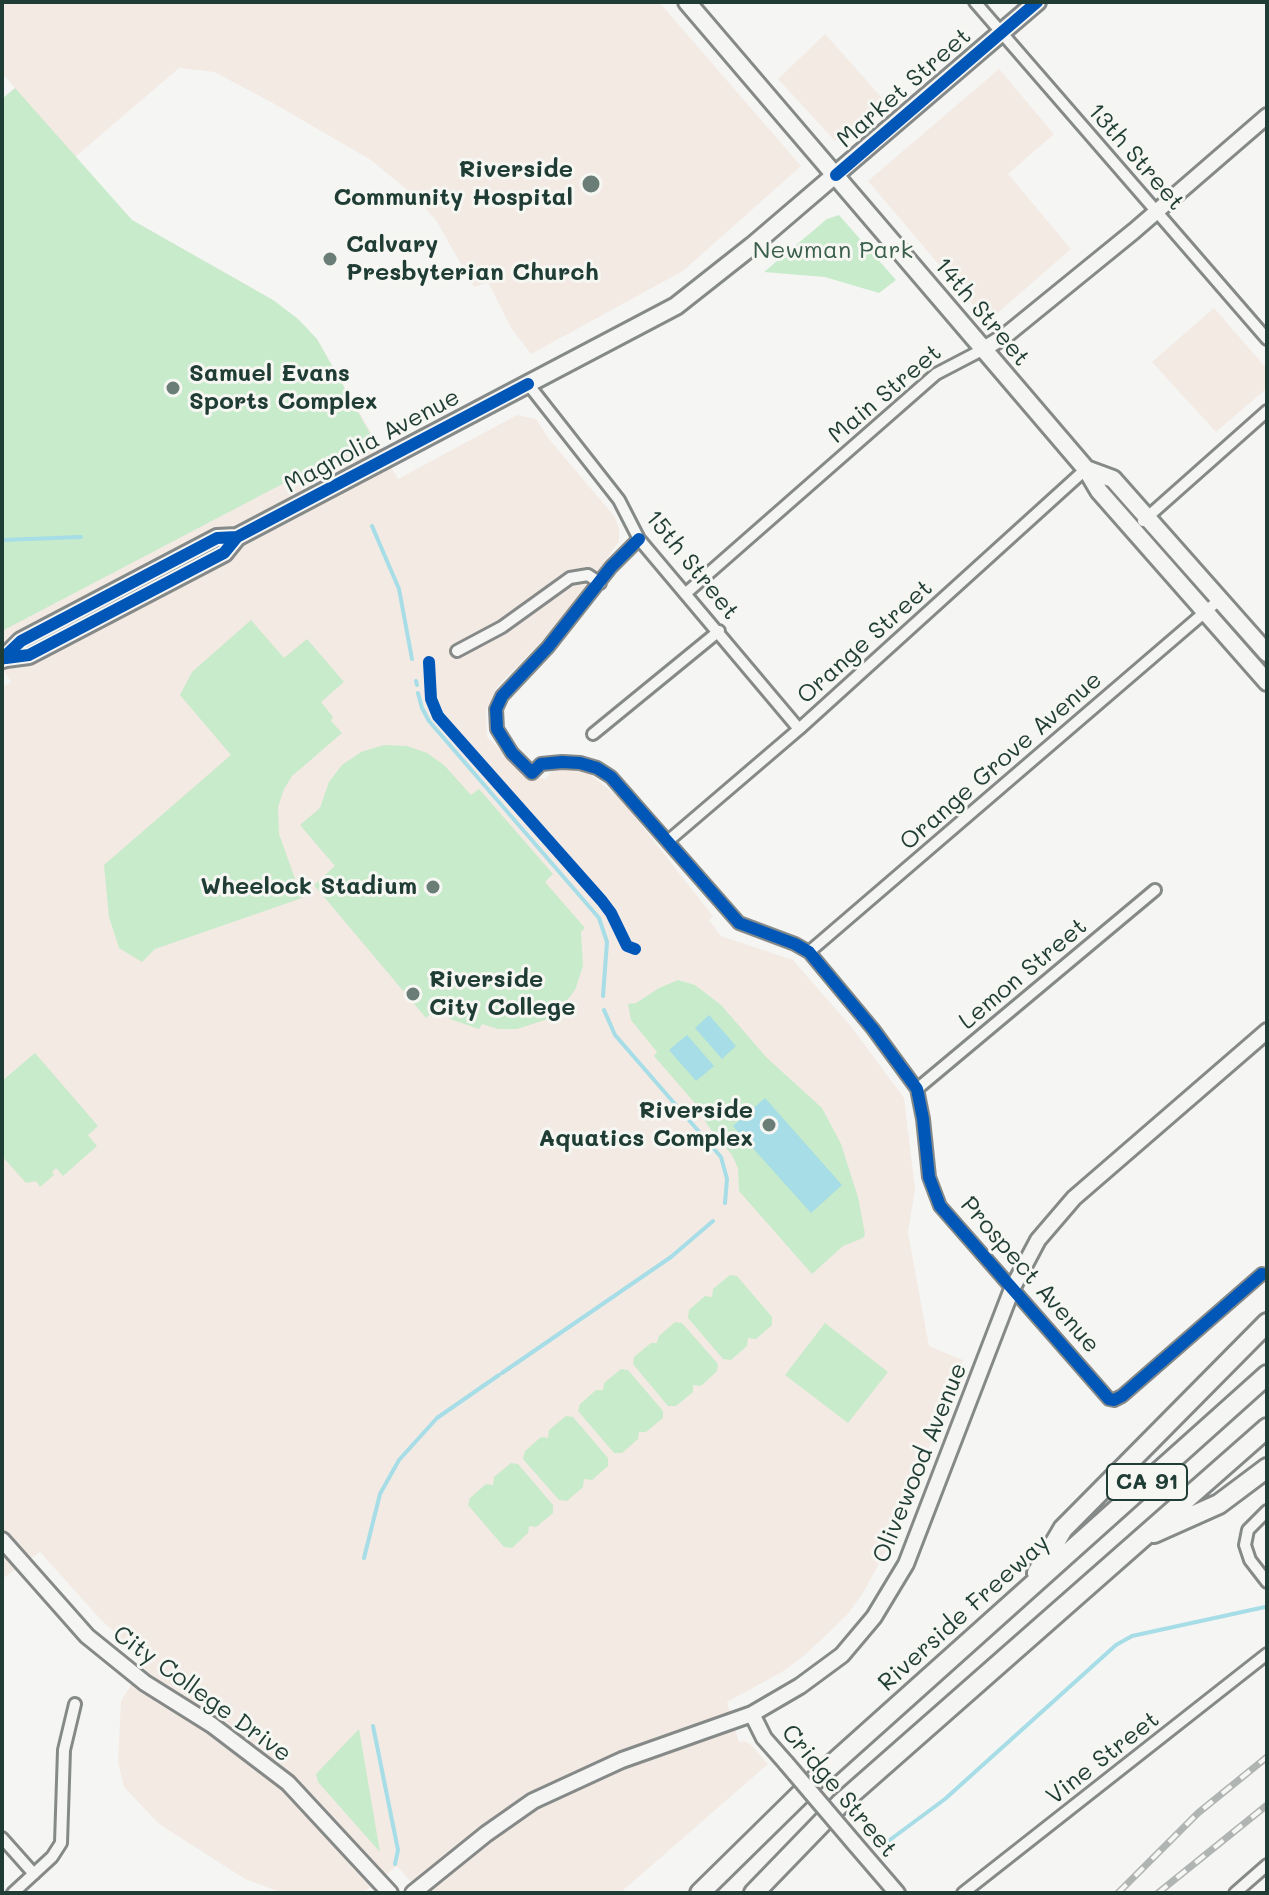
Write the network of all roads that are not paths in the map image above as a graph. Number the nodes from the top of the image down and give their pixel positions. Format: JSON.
{"nodes":[{"id":1,"x":975,"y":2,"type":"edge"},
{"id":2,"x":1037,"y":2,"type":"edge"},
{"id":3,"x":693,"y":4,"type":"edge"},
{"id":4,"x":1002,"y":32,"type":"junction"},
{"id":5,"x":1267,"y":116,"type":"edge"},
{"id":6,"x":836,"y":175,"type":"junction"},
{"id":7,"x":1157,"y":212,"type":"junction"},
{"id":8,"x":1267,"y":339,"type":"edge"},
{"id":9,"x":982,"y":350,"type":"junction"},
{"id":10,"x":528,"y":384,"type":"junction"},
{"id":11,"x":1267,"y":411,"type":"edge"},
{"id":12,"x":1086,"y":469,"type":"junction"},
{"id":13,"x":1147,"y":517,"type":"junction"},
{"id":14,"x":1133,"y":530,"type":"junction"},
{"id":15,"x":639,"y":539,"type":"junction"},
{"id":16,"x":600,"y":583,"type":"junction"},
{"id":17,"x":685,"y":594,"type":"junction"},
{"id":18,"x":1219,"y":600,"type":"junction"},
{"id":19,"x":1205,"y":612,"type":"junction"},
{"id":20,"x":719,"y":631,"type":"junction"},
{"id":21,"x":1229,"y":640,"type":"junction"},
{"id":22,"x":457,"y":651,"type":"dead end"},
{"id":23,"x":1267,"y":653,"type":"edge"},
{"id":24,"x":4,"y":658,"type":"edge"},
{"id":25,"x":1267,"y":670,"type":"edge"},
{"id":26,"x":1267,"y":682,"type":"edge"},
{"id":27,"x":799,"y":729,"type":"junction"},
{"id":28,"x":593,"y":734,"type":"dead end"},
{"id":29,"x":668,"y":841,"type":"junction"},
{"id":30,"x":1155,"y":890,"type":"dead end"},
{"id":31,"x":809,"y":952,"type":"junction"},
{"id":32,"x":1267,"y":1031,"type":"edge"},
{"id":33,"x":917,"y":1089,"type":"junction"},
{"id":34,"x":1262,"y":1274,"type":"dead end"},
{"id":35,"x":1012,"y":1289,"type":"junction"},
{"id":36,"x":1267,"y":1323,"type":"edge"},
{"id":37,"x":1267,"y":1375,"type":"edge"},
{"id":38,"x":1267,"y":1428,"type":"edge"},
{"id":39,"x":1267,"y":1468,"type":"edge"},
{"id":40,"x":1267,"y":1511,"type":"edge"},
{"id":41,"x":2,"y":1540,"type":"edge"},
{"id":42,"x":1137,"y":1541,"type":"junction"},
{"id":43,"x":1267,"y":1582,"type":"edge"},
{"id":44,"x":1027,"y":1589,"type":"junction"},
{"id":45,"x":1267,"y":1654,"type":"edge"},
{"id":46,"x":75,"y":1704,"type":"dead end"},
{"id":47,"x":752,"y":1714,"type":"junction"},
{"id":48,"x":2,"y":1838,"type":"edge"},
{"id":49,"x":1267,"y":1865,"type":"edge"},
{"id":50,"x":34,"y":1874,"type":"junction"},
{"id":51,"x":13,"y":1893,"type":"edge"},
{"id":52,"x":390,"y":1893,"type":"edge"},
{"id":53,"x":413,"y":1893,"type":"edge"},
{"id":54,"x":700,"y":1893,"type":"edge"},
{"id":55,"x":754,"y":1893,"type":"edge"},
{"id":56,"x":897,"y":1893,"type":"edge"},
{"id":57,"x":963,"y":1893,"type":"edge"},
{"id":58,"x":1235,"y":1893,"type":"edge"}],
"edges":[{"from":1,"to":4,"type":"street","name":"13th Street"},
{"from":2,"to":4,"type":"main road","name":"Market Street"},
{"from":3,"to":6,"type":"main road","name":"14th Street"},
{"from":4,"to":6,"type":"main road","name":"Market Street"},
{"from":4,"to":7,"type":"street","name":"13th Street"},
{"from":5,"to":7,"type":"main road","name":"Main Street"},
{"from":6,"to":9,"type":"main road","name":"14th Street"},
{"from":6,"to":10,"type":"main road","name":"Magnolia Avenue"},
{"from":7,"to":8,"type":"street","name":"13th Street"},
{"from":7,"to":9,"type":"main road","name":"Main Street"},
{"from":9,"to":12,"type":"main road","name":"14th Street"},
{"from":9,"to":17,"type":"street","name":"Main Street"},
{"from":10,"to":15,"type":"street","name":"15th Street"},
{"from":10,"to":24,"type":"main road","name":"Magnolia Avenue"},
{"from":11,"to":13,"type":"street"},
{"from":12,"to":13,"type":"main road","name":"14th Street"},
{"from":12,"to":14,"type":"main road","name":"14th Street"},
{"from":12,"to":27,"type":"street","name":"Orange Street"},
{"from":13,"to":14,"type":"street"},
{"from":13,"to":18,"type":"main road","name":"14th Street"},
{"from":14,"to":19,"type":"main road","name":"14th Street"},
{"from":15,"to":16,"type":"street","name":"Prospect Avenue"},
{"from":15,"to":17,"type":"street","name":"15th Street"},
{"from":16,"to":22,"type":"street"},
{"from":16,"to":29,"type":"street","name":"Prospect Avenue"},
{"from":17,"to":20,"type":"street","name":"15th Street"},
{"from":18,"to":19,"type":"street","name":"Orange Grove Avenue"},
{"from":18,"to":23,"type":"main road","name":"14th Street"},
{"from":19,"to":21,"type":"main road","name":"14th Street"},
{"from":19,"to":31,"type":"street","name":"Orange Grove Avenue"},
{"from":20,"to":27,"type":"street","name":"15th Street"},
{"from":20,"to":28,"type":"street"},
{"from":21,"to":25,"type":"main road"},
{"from":21,"to":26,"type":"main road","name":"14th Street"},
{"from":27,"to":29,"type":"street","name":"Orange Street"},
{"from":29,"to":31,"type":"street","name":"Prospect Avenue"},
{"from":30,"to":33,"type":"street","name":"Lemon Street"},
{"from":31,"to":33,"type":"street","name":"Prospect Avenue"},
{"from":32,"to":35,"type":"main road","name":"Olivewood Avenue"},
{"from":33,"to":35,"type":"street","name":"Prospect Avenue"},
{"from":34,"to":35,"type":"street","name":"Prospect Avenue"},
{"from":35,"to":47,"type":"main road","name":"Olivewood Avenue"},
{"from":36,"to":44,"type":"highway"},
{"from":37,"to":44,"type":"highway","name":"Riverside Freeway","number":"CA 91"},
{"from":38,"to":42,"type":"highway","number":"CA 91"},
{"from":39,"to":42,"type":"highway"},
{"from":40,"to":43,"type":"street"},
{"from":41,"to":52,"type":"main road","name":"City College Drive"},
{"from":42,"to":55,"type":"highway","number":"CA 91"},
{"from":44,"to":54,"type":"highway","name":"Riverside Freeway","number":"CA 91"},
{"from":45,"to":57,"type":"street","name":"Vine Street"},
{"from":46,"to":50,"type":"street"},
{"from":47,"to":53,"type":"main road","name":"Olivewood Avenue"},
{"from":47,"to":56,"type":"main road","name":"Cridge Street","bridge":true},
{"from":48,"to":50,"type":"street"},
{"from":49,"to":58,"type":"street"},
{"from":50,"to":51,"type":"street"}]}
